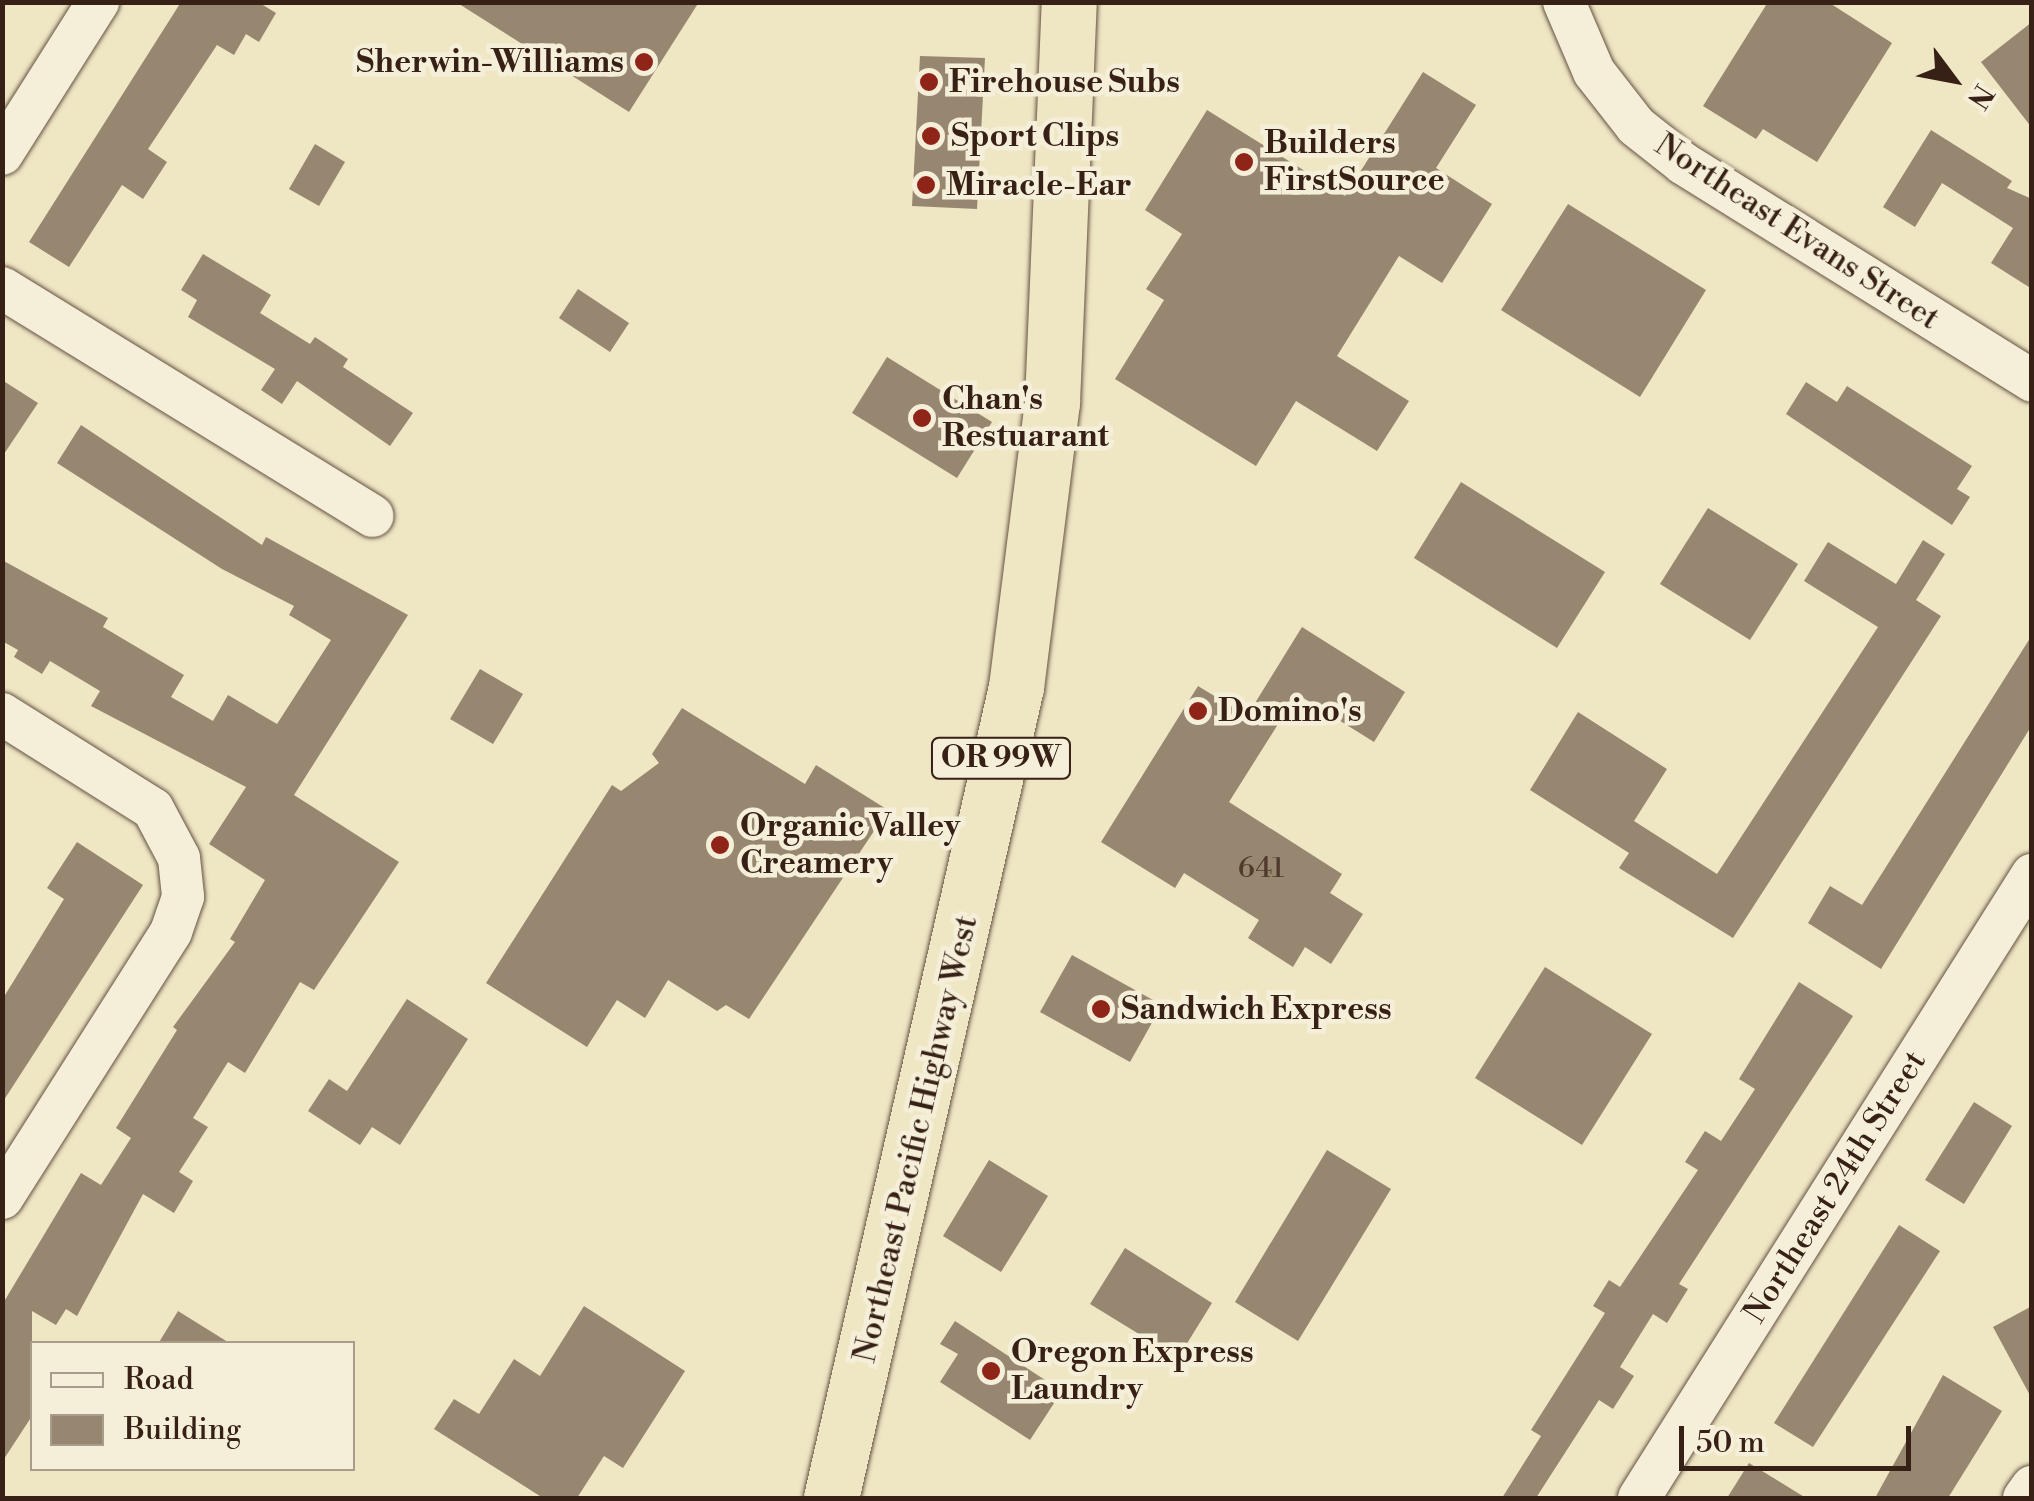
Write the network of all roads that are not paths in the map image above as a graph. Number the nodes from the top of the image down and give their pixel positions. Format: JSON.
{"nodes":[{"id":1,"x":98,"y":2,"type":"edge"},
{"id":2,"x":1070,"y":2,"type":"edge"},
{"id":3,"x":1564,"y":2,"type":"edge"},
{"id":4,"x":2,"y":154,"type":"edge"},
{"id":5,"x":2,"y":288,"type":"edge"},
{"id":6,"x":2032,"y":381,"type":"edge"},
{"id":7,"x":372,"y":516,"type":"dead end"},
{"id":8,"x":2,"y":714,"type":"edge"},
{"id":9,"x":2032,"y":875,"type":"edge"},
{"id":10,"x":2,"y":1198,"type":"edge"},
{"id":11,"x":2032,"y":1487,"type":"edge"},
{"id":12,"x":830,"y":1498,"type":"edge"},
{"id":13,"x":1639,"y":1498,"type":"edge"},
{"id":14,"x":2024,"y":1498,"type":"edge"}],
"edges":[{"from":1,"to":4,"type":"street"},
{"from":2,"to":12,"type":"highway","name":"Northeast Pacific Highway West","number":"OR 99W"},
{"from":3,"to":6,"type":"street","name":"Northeast Evans Street"},
{"from":5,"to":7,"type":"street"},
{"from":8,"to":10,"type":"street"},
{"from":9,"to":13,"type":"street","name":"Northeast 24th Street"},
{"from":11,"to":14,"type":"street"}]}
